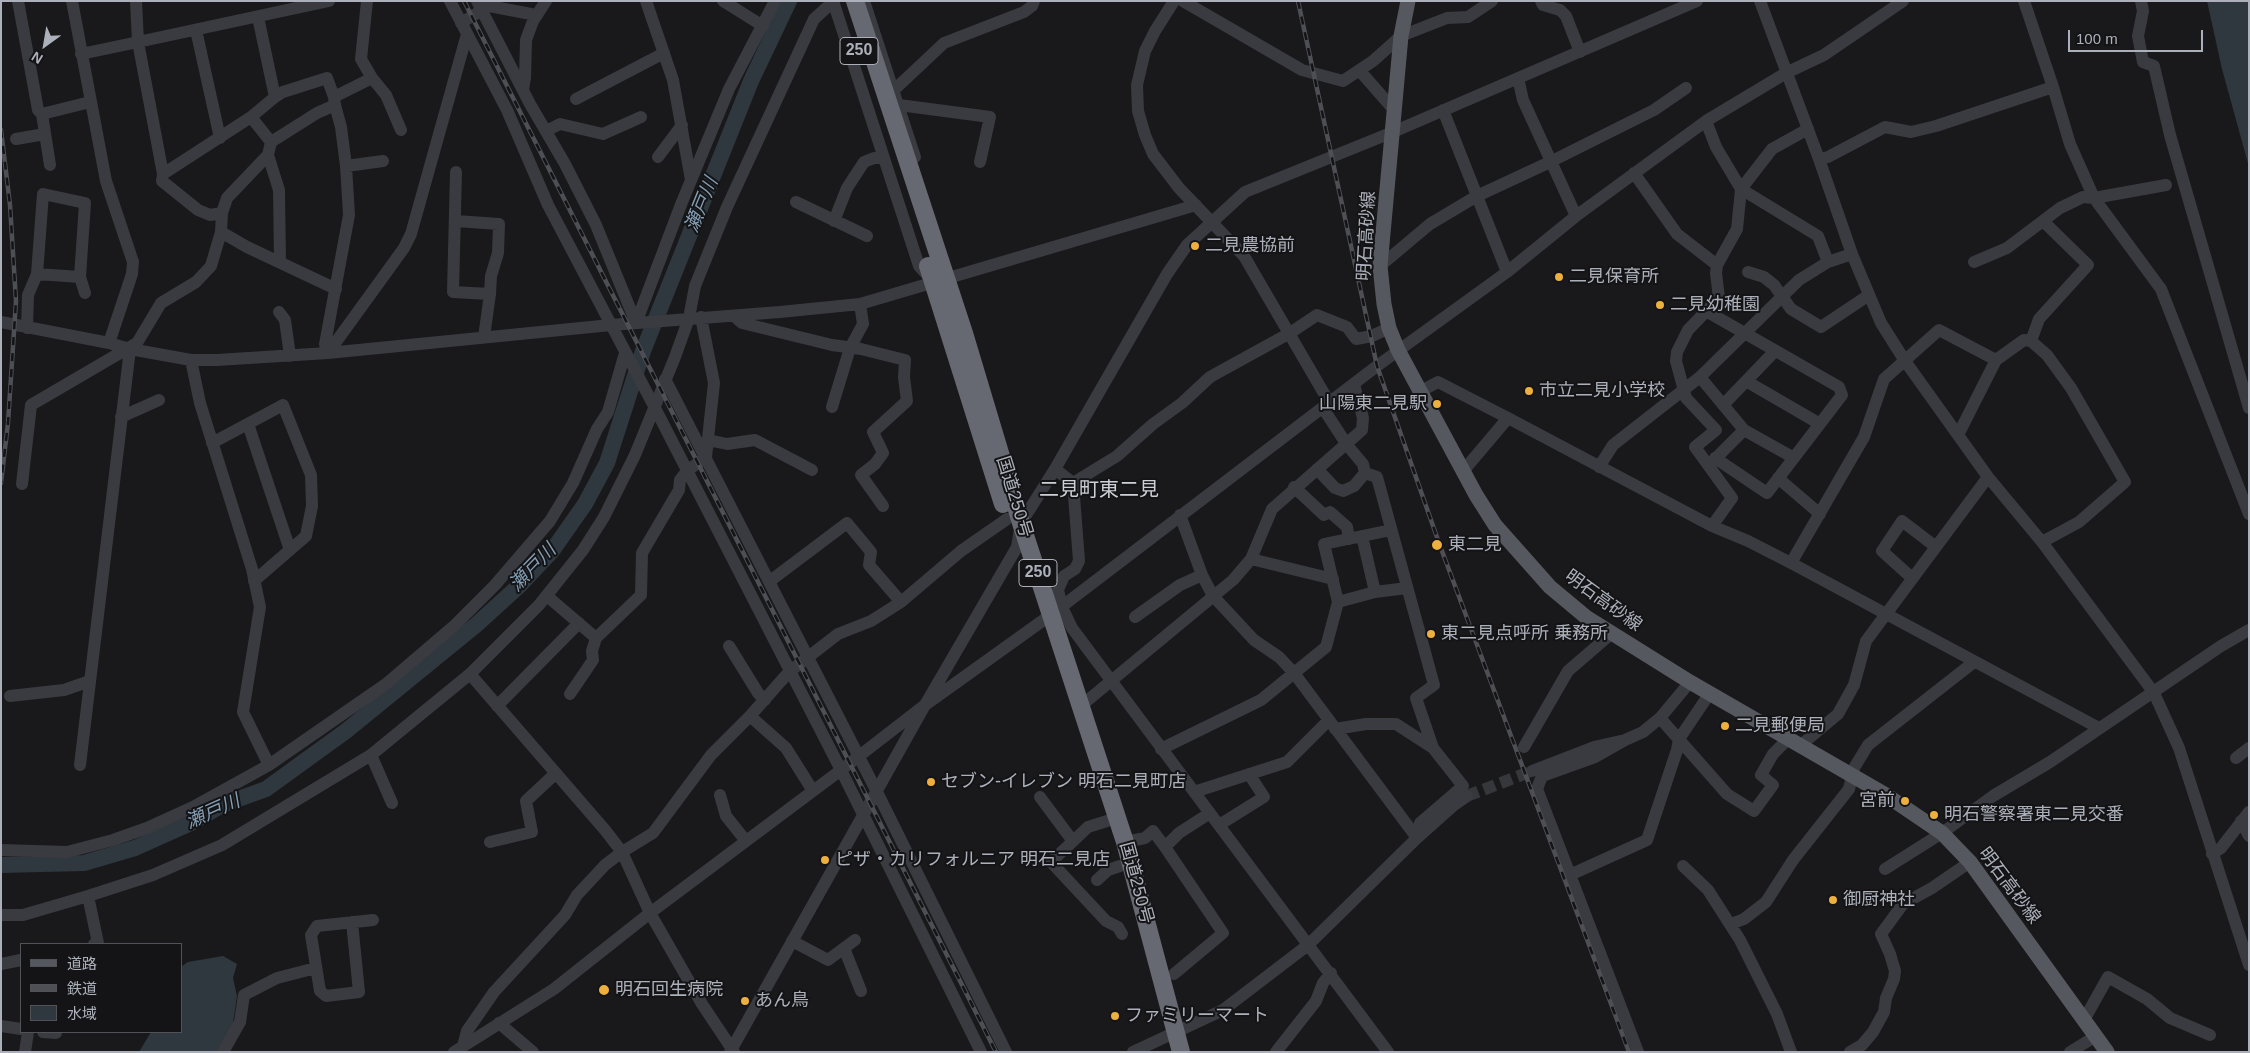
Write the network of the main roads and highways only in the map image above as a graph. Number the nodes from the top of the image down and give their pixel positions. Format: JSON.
{"nodes":[{"id":1,"x":844,"y":1,"type":"edge"},
{"id":2,"x":855,"y":1,"type":"edge"},
{"id":3,"x":1408,"y":1,"type":"edge"},
{"id":4,"x":888,"y":98,"type":"junction"},
{"id":5,"x":1014,"y":521,"type":"junction"},
{"id":6,"x":1052,"y":614,"type":"junction"},
{"id":7,"x":1171,"y":1040,"type":"edge"},
{"id":8,"x":1181,"y":1052,"type":"edge"},
{"id":9,"x":2107,"y":1052,"type":"edge"}],
"edges":[{"from":1,"to":4,"type":"highway","name":"国道250号","number":"250"},
{"from":2,"to":4,"type":"highway","name":"国道250号","number":"250"},
{"from":3,"to":9,"type":"main road","name":"明石高砂線"},
{"from":4,"to":5,"type":"highway","name":"国道250号","number":"250"},
{"from":5,"to":6,"type":"highway","name":"国道250号","number":"250"},
{"from":5,"to":6,"type":"highway","name":"国道250号","number":"250"},
{"from":6,"to":7,"type":"highway","name":"国道250号","number":"250"},
{"from":6,"to":7,"type":"highway","name":"国道250号","number":"250"},
{"from":7,"to":8,"type":"highway","name":"国道250号","number":"250"}]}
